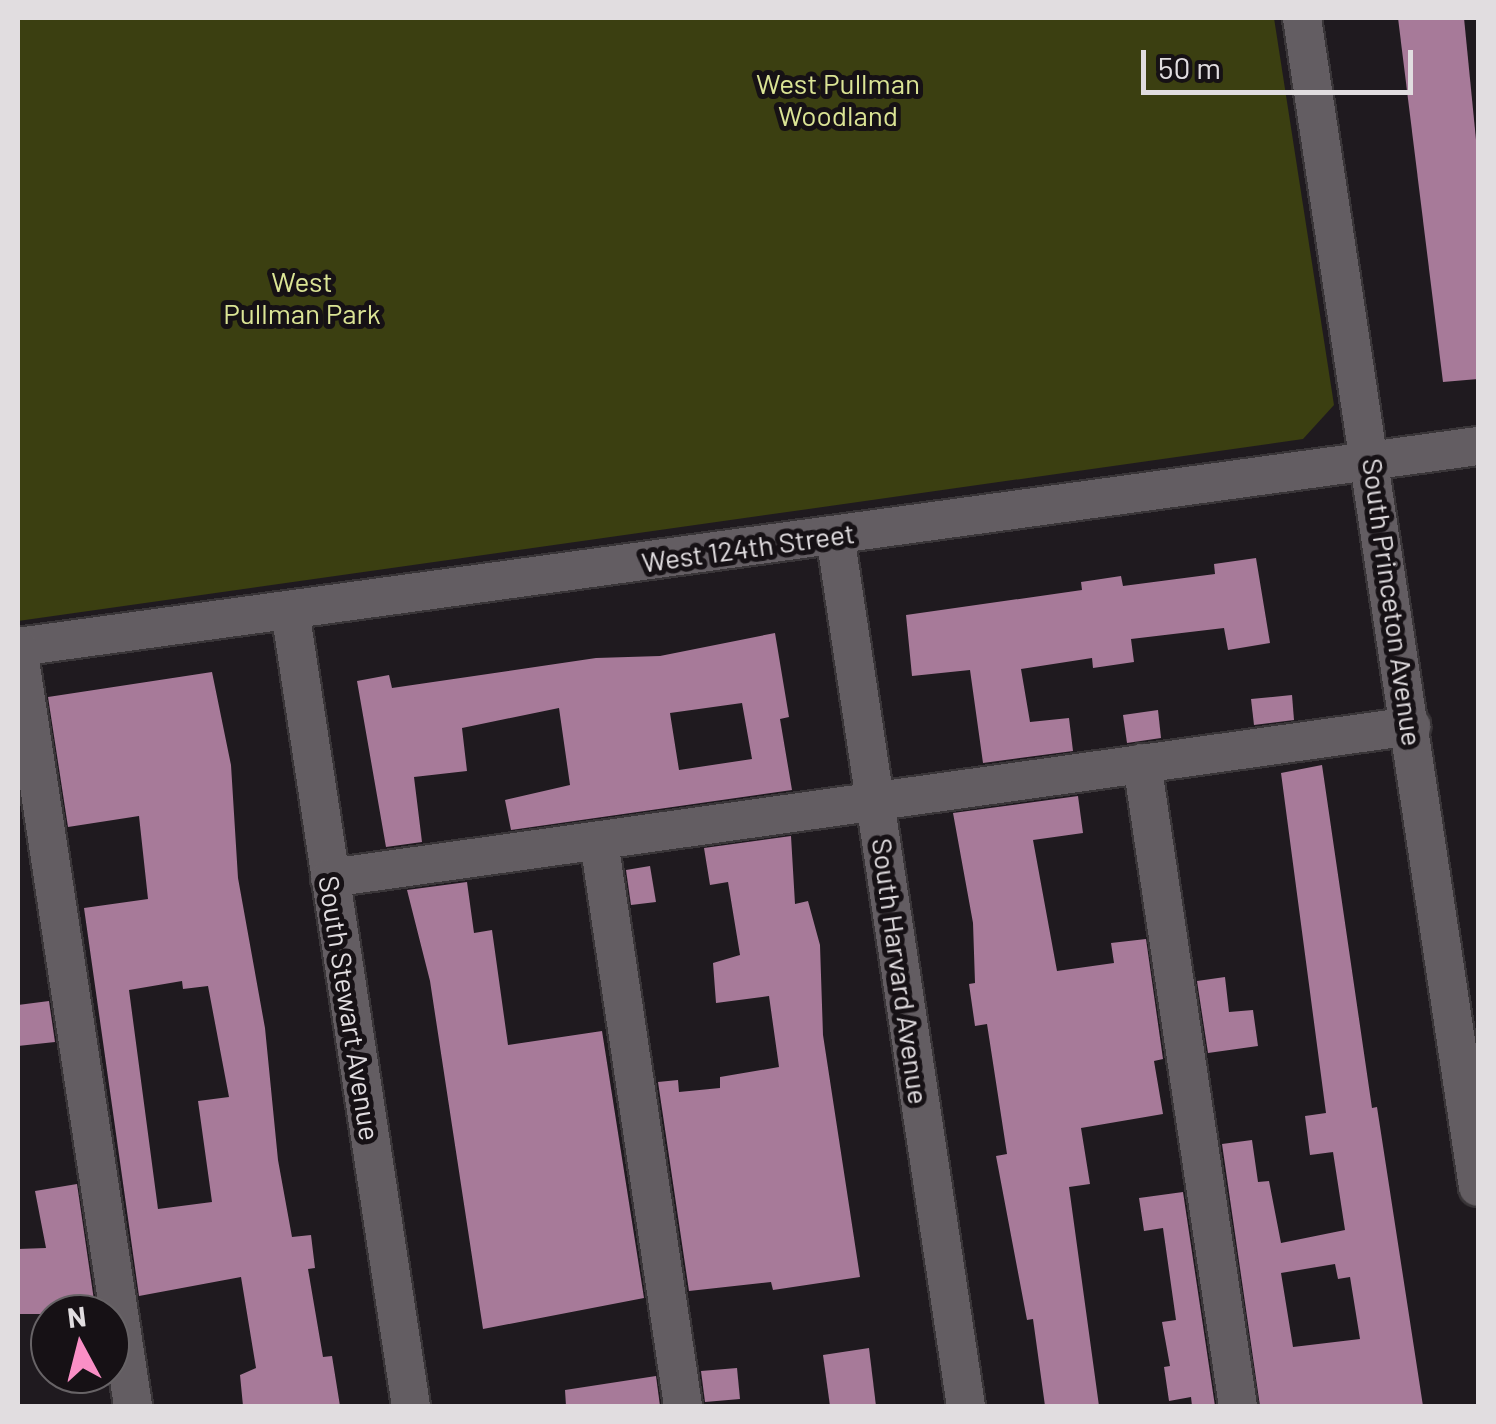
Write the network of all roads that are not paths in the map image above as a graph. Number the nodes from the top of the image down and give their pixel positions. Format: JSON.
{"nodes":[{"id":1,"x":1302,"y":18,"type":"edge"},
{"id":2,"x":1478,"y":446,"type":"edge"},
{"id":3,"x":1372,"y":461,"type":"junction"},
{"id":4,"x":836,"y":535,"type":"junction"},
{"id":5,"x":290,"y":610,"type":"junction"},
{"id":6,"x":18,"y":647,"type":"edge"},
{"id":7,"x":1411,"y":726,"type":"junction"},
{"id":8,"x":1142,"y":764,"type":"junction"},
{"id":9,"x":875,"y":800,"type":"junction"},
{"id":10,"x":599,"y":841,"type":"junction"},
{"id":11,"x":330,"y":878,"type":"junction"},
{"id":12,"x":1478,"y":1186,"type":"edge"},
{"id":13,"x":133,"y":1406,"type":"edge"},
{"id":14,"x":411,"y":1406,"type":"edge"},
{"id":15,"x":683,"y":1406,"type":"edge"},
{"id":16,"x":966,"y":1406,"type":"edge"},
{"id":17,"x":1238,"y":1406,"type":"edge"}],
"edges":[{"from":1,"to":3,"type":"street","name":"South Princeton Avenue"},
{"from":2,"to":3,"type":"street","name":"West 124th Street"},
{"from":3,"to":4,"type":"street","name":"West 124th Street"},
{"from":3,"to":7,"type":"street","name":"South Princeton Avenue"},
{"from":4,"to":5,"type":"street","name":"West 124th Street"},
{"from":4,"to":9,"type":"street","name":"South Harvard Avenue"},
{"from":5,"to":6,"type":"street","name":"West 124th Street"},
{"from":5,"to":11,"type":"street","name":"South Stewart Avenue"},
{"from":6,"to":13,"type":"street"},
{"from":7,"to":8,"type":"street"},
{"from":7,"to":12,"type":"street","name":"South Princeton Avenue"},
{"from":8,"to":9,"type":"street"},
{"from":8,"to":17,"type":"street"},
{"from":9,"to":10,"type":"street"},
{"from":9,"to":16,"type":"street","name":"South Harvard Avenue"},
{"from":10,"to":11,"type":"street"},
{"from":10,"to":15,"type":"street"},
{"from":11,"to":14,"type":"street","name":"South Stewart Avenue"}]}
